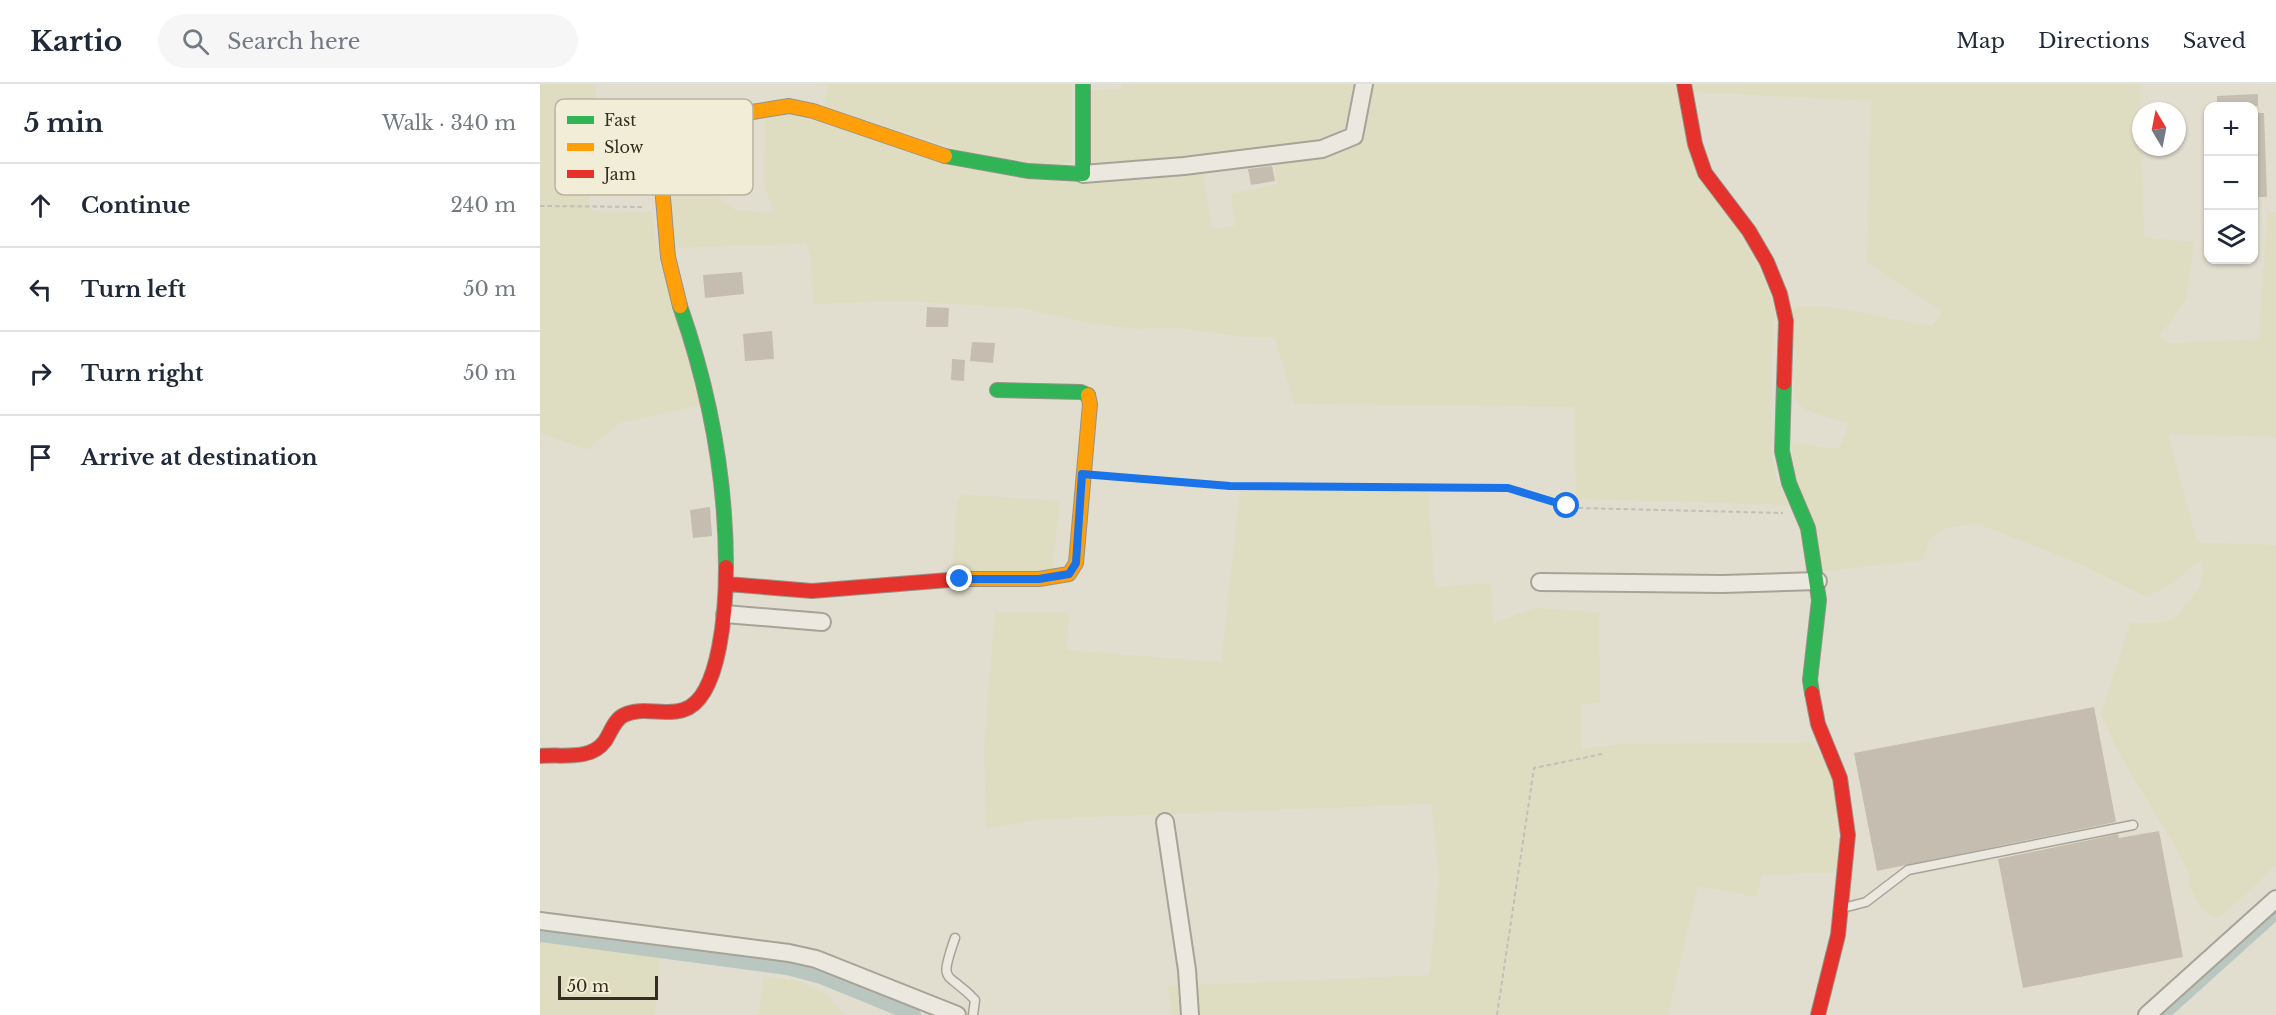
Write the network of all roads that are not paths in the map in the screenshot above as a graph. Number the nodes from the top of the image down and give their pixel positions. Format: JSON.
{"nodes":[{"id":1,"x":1083,"y":84,"type":"edge"},
{"id":2,"x":1364,"y":84,"type":"edge"},
{"id":3,"x":1684,"y":84,"type":"edge"},
{"id":4,"x":753,"y":112,"type":"edge"},
{"id":5,"x":1083,"y":174,"type":"junction"},
{"id":6,"x":662,"y":195,"type":"edge"},
{"id":7,"x":998,"y":390,"type":"dead end"},
{"id":8,"x":1818,"y":581,"type":"junction"},
{"id":9,"x":1540,"y":582,"type":"dead end"},
{"id":10,"x":728,"y":584,"type":"junction"},
{"id":11,"x":725,"y":614,"type":"junction"},
{"id":12,"x":822,"y":622,"type":"dead end"},
{"id":13,"x":540,"y":756,"type":"edge"},
{"id":14,"x":1165,"y":822,"type":"dead end"},
{"id":15,"x":2133,"y":825,"type":"dead end"},
{"id":16,"x":2276,"y":899,"type":"edge"},
{"id":17,"x":1842,"y":908,"type":"junction"},
{"id":18,"x":540,"y":921,"type":"edge"},
{"id":19,"x":955,"y":938,"type":"dead end"},
{"id":20,"x":957,"y":1015,"type":"edge"},
{"id":21,"x":974,"y":1015,"type":"edge"},
{"id":22,"x":1190,"y":1015,"type":"edge"},
{"id":23,"x":1818,"y":1015,"type":"edge"},
{"id":24,"x":2147,"y":1015,"type":"edge"}],
"edges":[{"from":1,"to":5,"type":"street"},
{"from":2,"to":5,"type":"street"},
{"from":3,"to":8,"type":"street"},
{"from":4,"to":5,"type":"street"},
{"from":6,"to":10,"type":"street"},
{"from":7,"to":10,"type":"street"},
{"from":8,"to":9,"type":"street"},
{"from":8,"to":17,"type":"street"},
{"from":10,"to":11,"type":"street"},
{"from":11,"to":12,"type":"street"},
{"from":11,"to":13,"type":"street"},
{"from":14,"to":22,"type":"street"},
{"from":15,"to":17,"type":"lane"},
{"from":16,"to":24,"type":"street"},
{"from":17,"to":23,"type":"street"},
{"from":18,"to":20,"type":"street"},
{"from":19,"to":21,"type":"lane"}]}
